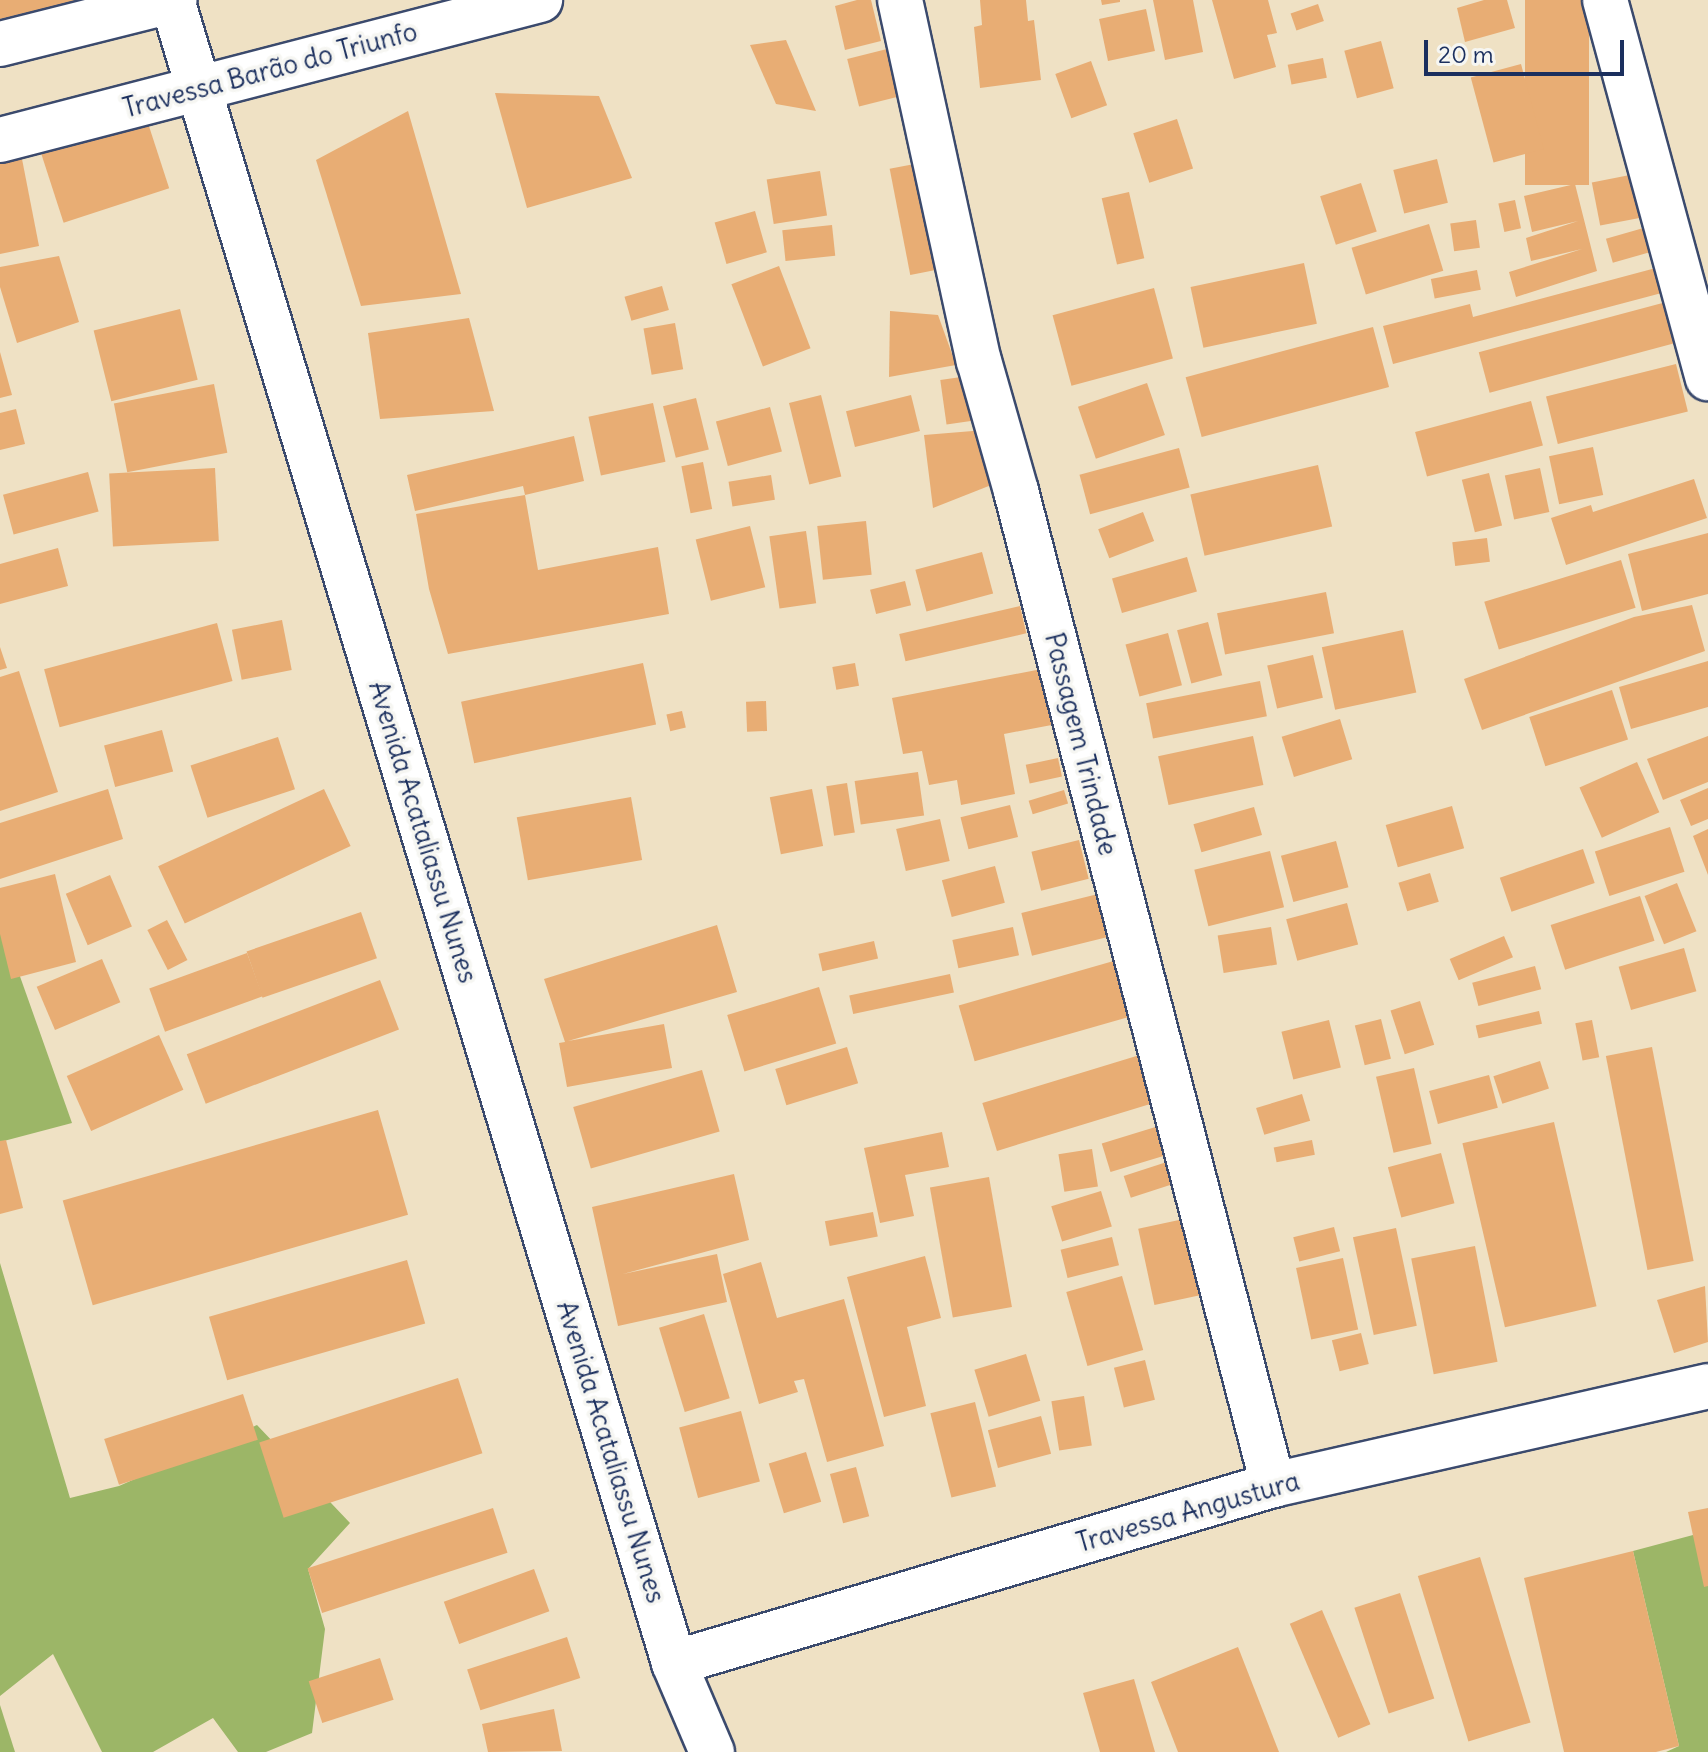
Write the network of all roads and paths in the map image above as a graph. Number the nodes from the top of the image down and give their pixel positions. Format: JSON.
{"nodes":[{"id":1,"x":173,"y":0,"type":"edge"},
{"id":2,"x":540,"y":0,"type":"edge"},
{"id":3,"x":900,"y":0,"type":"edge"},
{"id":4,"x":1605,"y":0,"type":"edge"},
{"id":5,"x":0,"y":44,"type":"edge"},
{"id":6,"x":198,"y":89,"type":"junction"},
{"id":7,"x":0,"y":140,"type":"edge"},
{"id":8,"x":1708,"y":378,"type":"edge"},
{"id":9,"x":1708,"y":1386,"type":"edge"},
{"id":10,"x":1273,"y":1485,"type":"junction"},
{"id":11,"x":674,"y":1663,"type":"junction"},
{"id":12,"x":712,"y":1752,"type":"edge"}],
"edges":[{"from":1,"to":5,"type":"street"},
{"from":1,"to":6,"type":"street","name":"Avenida Acataliassu Nunes"},
{"from":2,"to":6,"type":"street","name":"Travessa Barão do Triunfo"},
{"from":3,"to":10,"type":"street","name":"Passagem Trindade"},
{"from":4,"to":8,"type":"street"},
{"from":6,"to":7,"type":"street","name":"Travessa Barão do Triunfo"},
{"from":6,"to":11,"type":"street","name":"Avenida Acataliassu Nunes"},
{"from":9,"to":10,"type":"street","name":"Travessa Angustura"},
{"from":10,"to":11,"type":"street","name":"Travessa Angustura"},
{"from":11,"to":12,"type":"street","name":"Avenida Acataliassu Nunes"}]}
